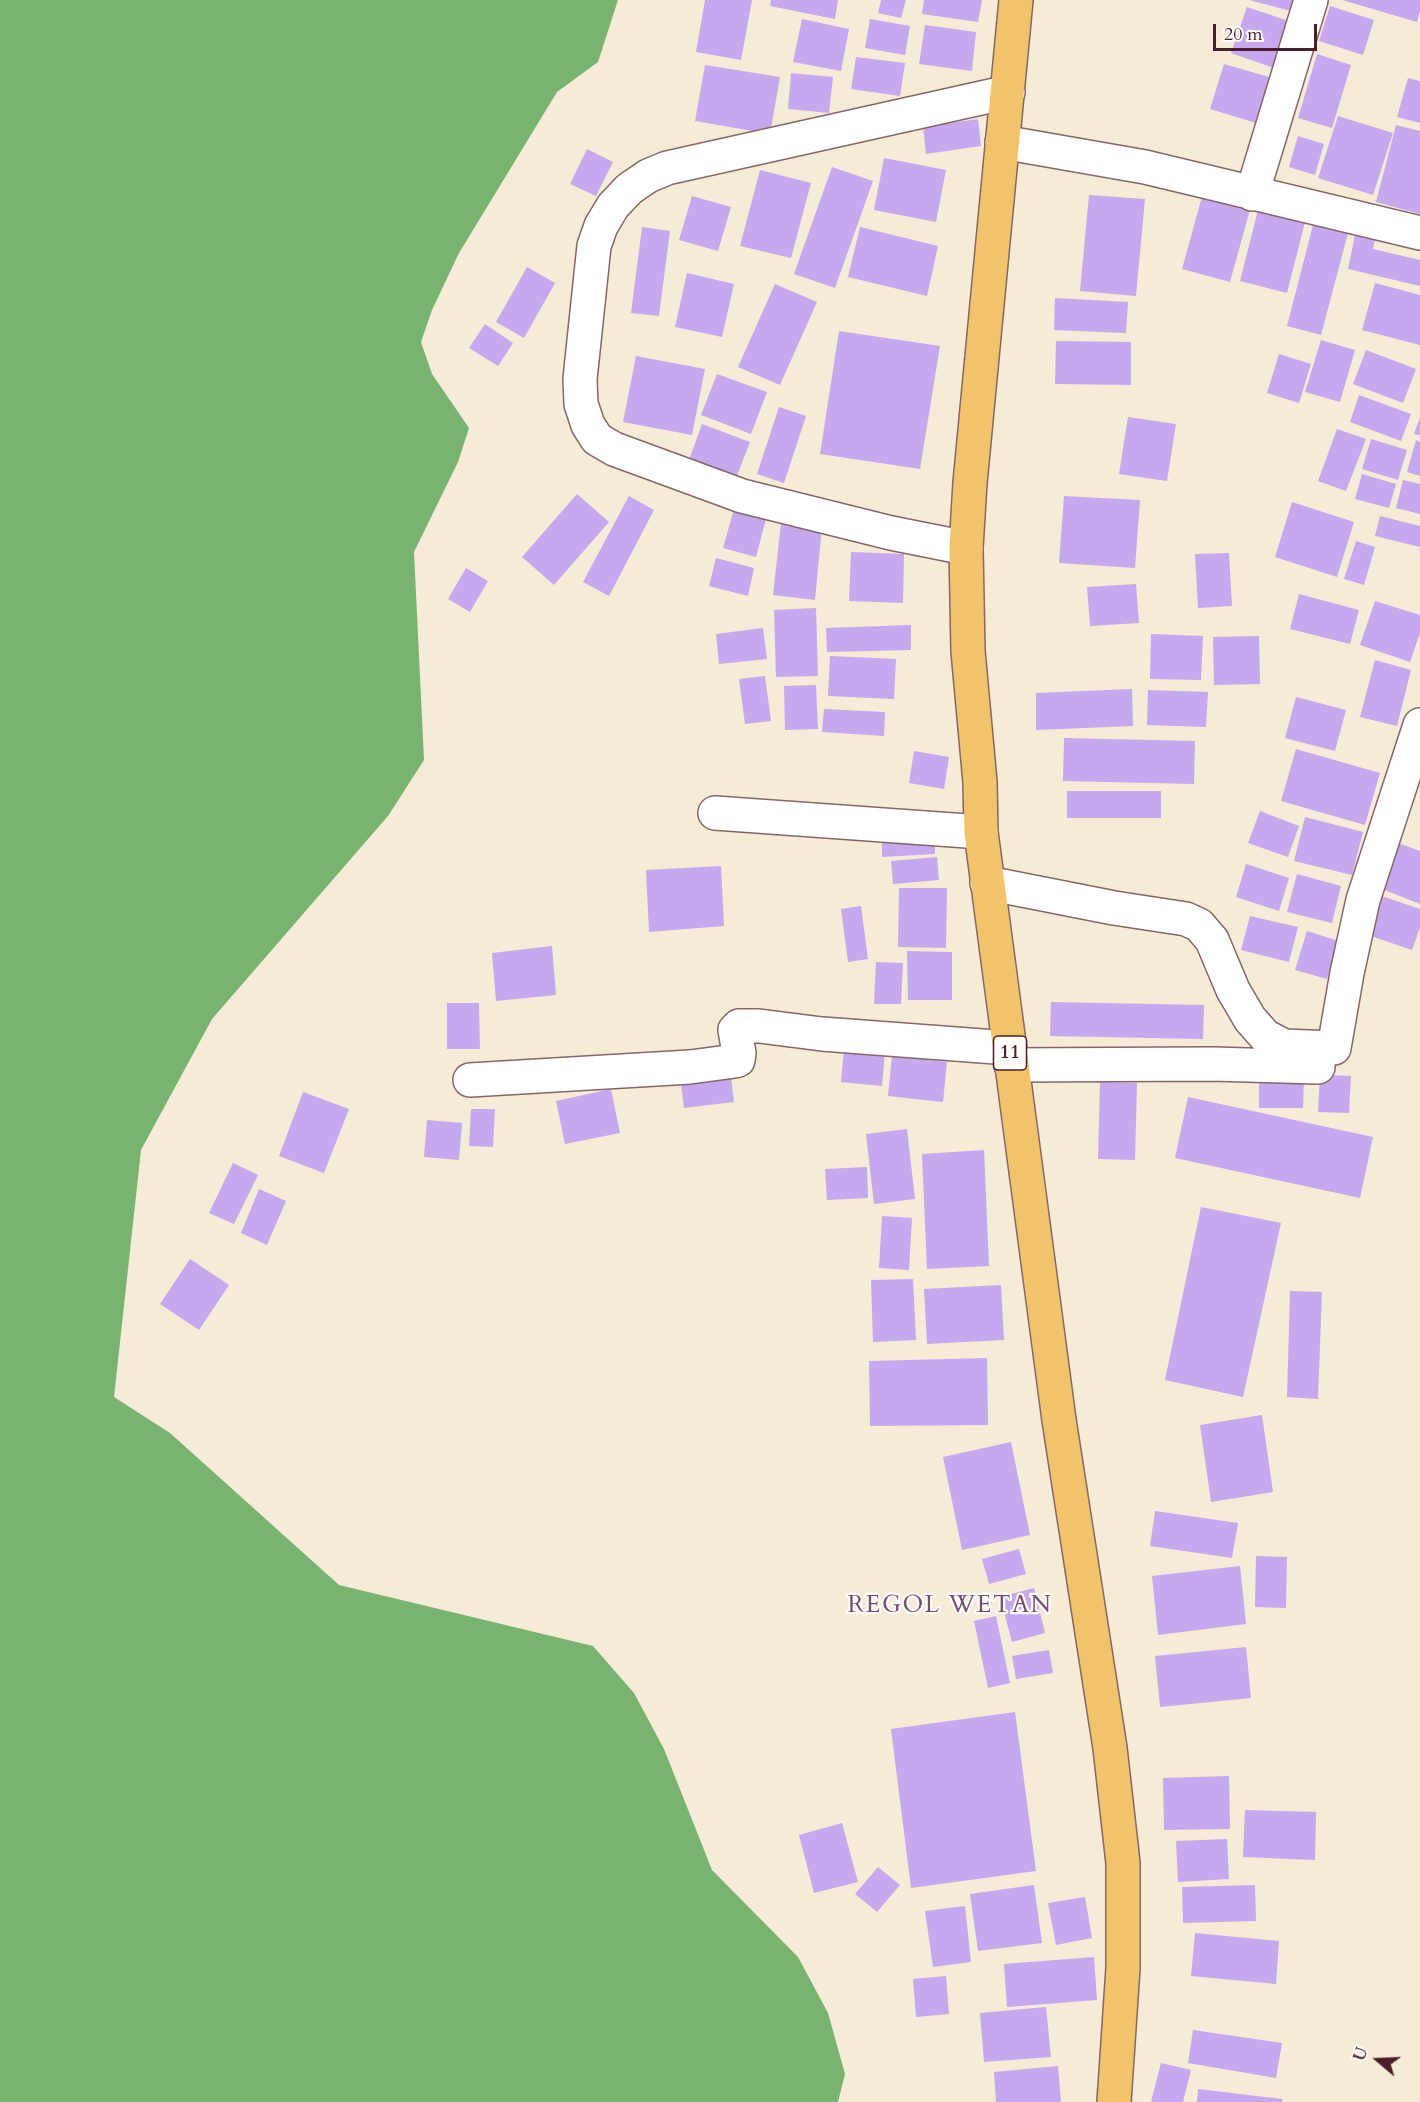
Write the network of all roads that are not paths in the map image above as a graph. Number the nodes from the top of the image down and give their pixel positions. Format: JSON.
{"nodes":[{"id":1,"x":1016,"y":0,"type":"edge"},
{"id":2,"x":1311,"y":0,"type":"edge"},
{"id":3,"x":1008,"y":92,"type":"junction"},
{"id":4,"x":1002,"y":142,"type":"junction"},
{"id":5,"x":1252,"y":194,"type":"junction"},
{"id":6,"x":1420,"y":233,"type":"edge"},
{"id":7,"x":966,"y":548,"type":"junction"},
{"id":8,"x":1420,"y":725,"type":"edge"},
{"id":9,"x":715,"y":813,"type":"dead end"},
{"id":10,"x":981,"y":831,"type":"junction"},
{"id":11,"x":987,"y":883,"type":"junction"},
{"id":12,"x":1334,"y":1048,"type":"junction"},
{"id":13,"x":1010,"y":1056,"type":"junction"},
{"id":14,"x":470,"y":1080,"type":"dead end"},
{"id":15,"x":1114,"y":2102,"type":"edge"}],
"edges":[{"from":1,"to":3,"type":"highway","number":"11"},
{"from":2,"to":5,"type":"street"},
{"from":3,"to":4,"type":"highway","number":"11"},
{"from":3,"to":7,"type":"street"},
{"from":4,"to":5,"type":"street"},
{"from":4,"to":7,"type":"highway","number":"11"},
{"from":5,"to":6,"type":"street"},
{"from":7,"to":10,"type":"highway","number":"11"},
{"from":8,"to":12,"type":"street"},
{"from":9,"to":10,"type":"street"},
{"from":10,"to":11,"type":"highway","number":"11"},
{"from":11,"to":12,"type":"street"},
{"from":11,"to":13,"type":"highway","number":"11"},
{"from":12,"to":13,"type":"street"},
{"from":13,"to":14,"type":"street"},
{"from":13,"to":15,"type":"highway","number":"11"}]}
